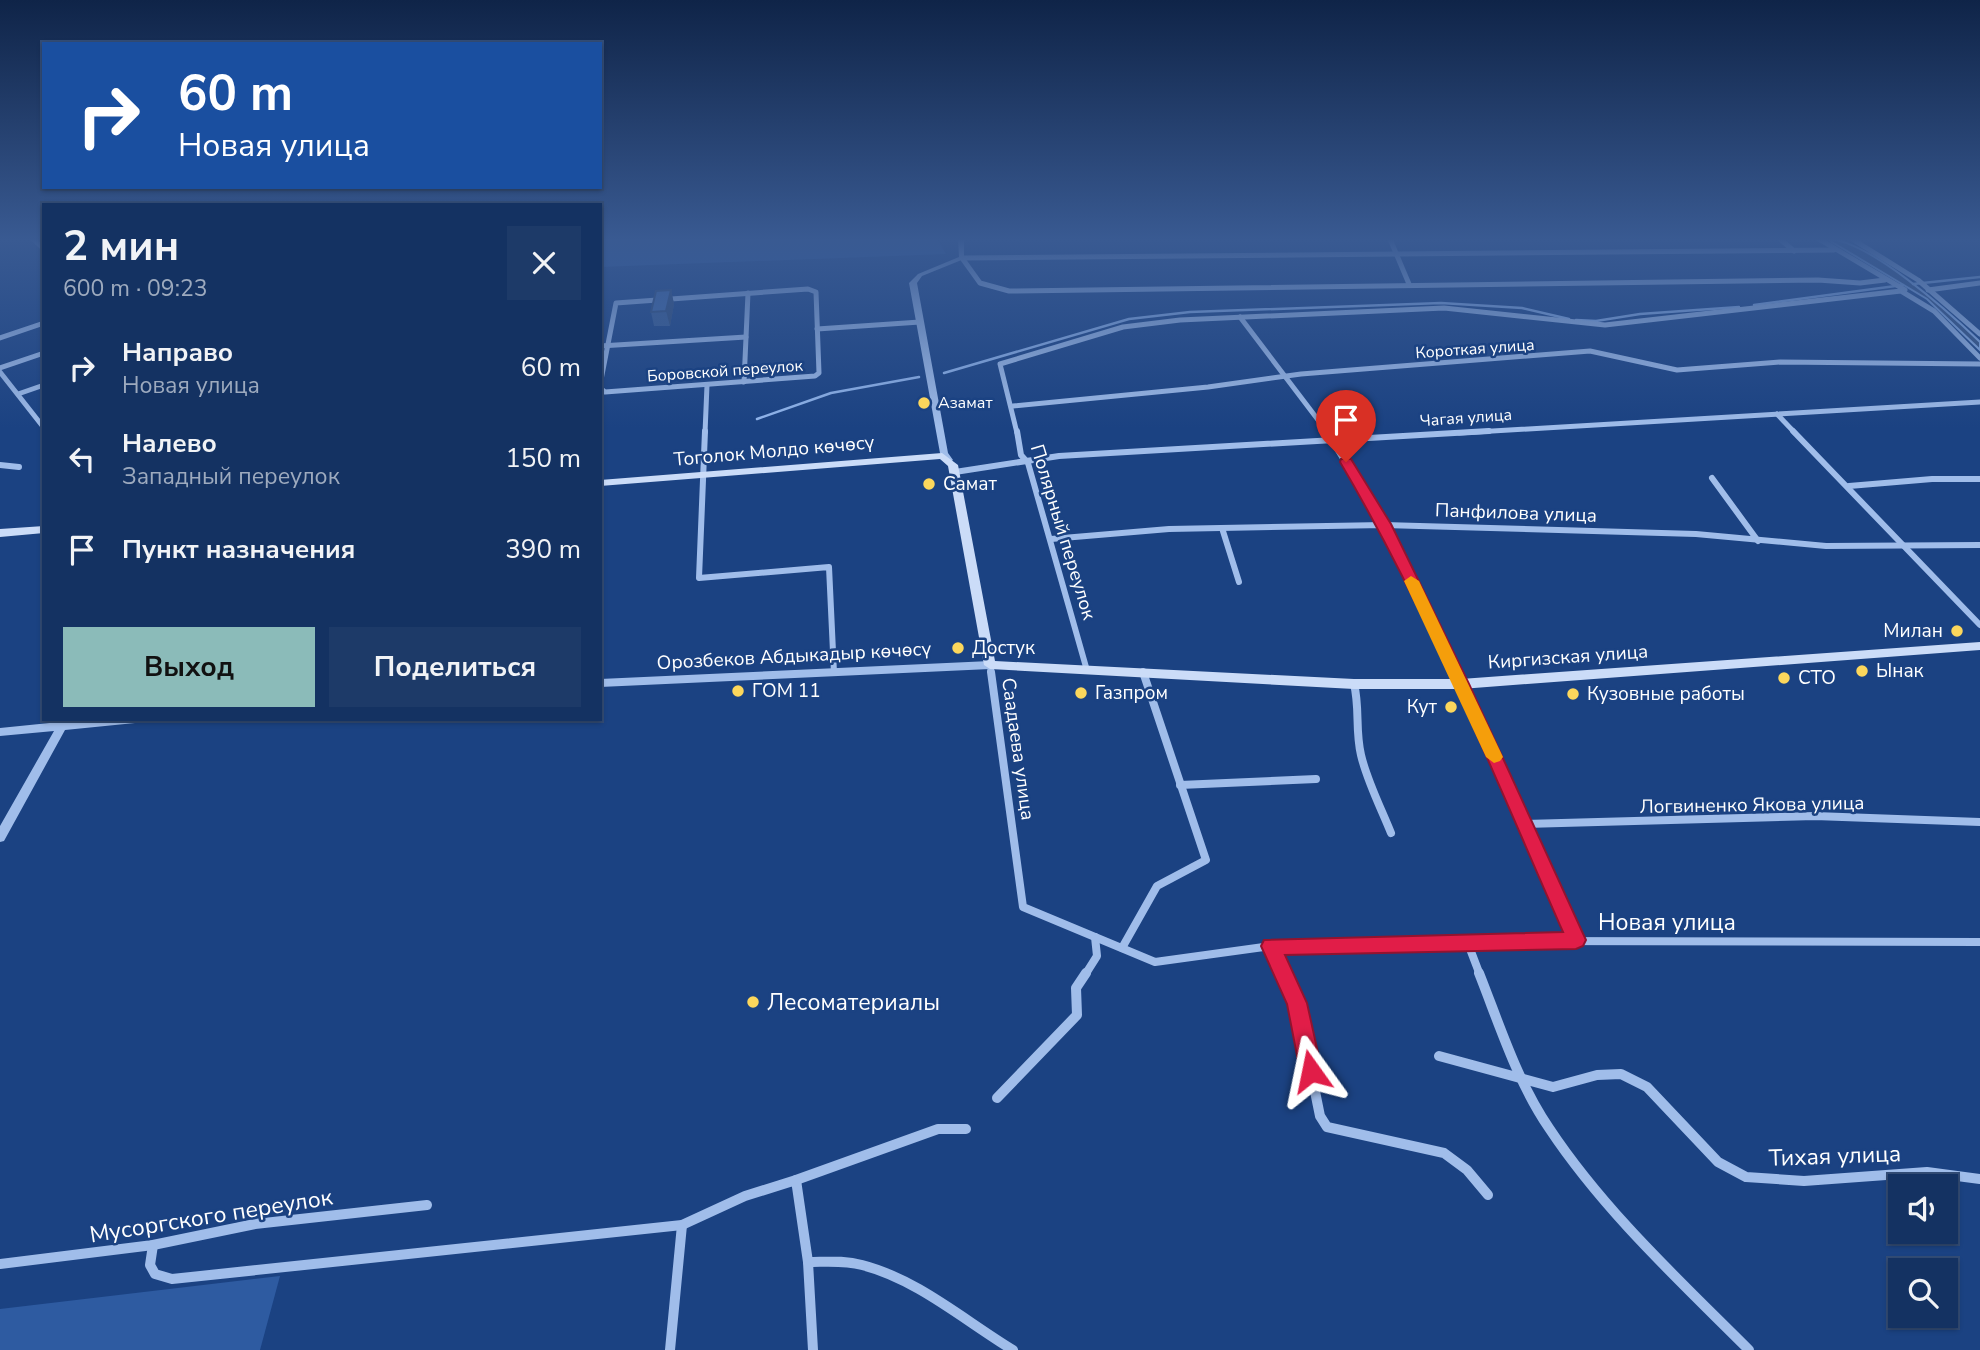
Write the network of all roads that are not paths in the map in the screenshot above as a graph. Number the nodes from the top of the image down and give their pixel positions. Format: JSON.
{"nodes":[{"id":1,"x":629,"y":302,"type":"edge"},
{"id":2,"x":748,"y":302,"type":"edge"},
{"id":3,"x":815,"y":302,"type":"edge"},
{"id":4,"x":916,"y":302,"type":"edge"},
{"id":5,"x":1805,"y":302,"type":"edge"},
{"id":6,"x":1921,"y":302,"type":"edge"},
{"id":7,"x":1942,"y":302,"type":"edge"},
{"id":8,"x":1240,"y":317,"type":"junction"},
{"id":9,"x":920,"y":322,"type":"junction"},
{"id":10,"x":42,"y":324,"type":"edge"},
{"id":11,"x":817,"y":329,"type":"junction"},
{"id":12,"x":1980,"y":334,"type":"edge"},
{"id":13,"x":746,"y":337,"type":"junction"},
{"id":14,"x":0,"y":338,"type":"edge"},
{"id":15,"x":604,"y":346,"type":"edge"},
{"id":16,"x":42,"y":354,"type":"edge"},
{"id":17,"x":1980,"y":358,"type":"edge"},
{"id":18,"x":1980,"y":364,"type":"edge"},
{"id":19,"x":602,"y":366,"type":"edge"},
{"id":20,"x":0,"y":370,"type":"edge"},
{"id":21,"x":1282,"y":376,"type":"junction"},
{"id":22,"x":744,"y":382,"type":"junction"},
{"id":23,"x":42,"y":385,"type":"edge"},
{"id":24,"x":706,"y":385,"type":"junction"},
{"id":25,"x":602,"y":389,"type":"edge"},
{"id":26,"x":18,"y":394,"type":"junction"},
{"id":27,"x":1980,"y":402,"type":"edge"},
{"id":28,"x":1013,"y":406,"type":"junction"},
{"id":29,"x":1777,"y":414,"type":"junction"},
{"id":30,"x":42,"y":425,"type":"edge"},
{"id":31,"x":1334,"y":441,"type":"junction"},
{"id":32,"x":949,"y":460,"type":"junction"},
{"id":33,"x":1028,"y":463,"type":"junction"},
{"id":34,"x":0,"y":465,"type":"edge"},
{"id":35,"x":19,"y":467,"type":"dead end"},
{"id":36,"x":955,"y":472,"type":"junction"},
{"id":37,"x":703,"y":475,"type":"junction"},
{"id":38,"x":1712,"y":478,"type":"dead end"},
{"id":39,"x":1980,"y":479,"type":"edge"},
{"id":40,"x":602,"y":483,"type":"edge"},
{"id":41,"x":1849,"y":486,"type":"junction"},
{"id":42,"x":1384,"y":524,"type":"junction"},
{"id":43,"x":1222,"y":528,"type":"junction"},
{"id":44,"x":42,"y":529,"type":"edge"},
{"id":45,"x":0,"y":533,"type":"edge"},
{"id":46,"x":1051,"y":539,"type":"junction"},
{"id":47,"x":1758,"y":541,"type":"junction"},
{"id":48,"x":1980,"y":545,"type":"edge"},
{"id":49,"x":1908,"y":547,"type":"junction"},
{"id":50,"x":1239,"y":582,"type":"dead end"},
{"id":51,"x":1980,"y":625,"type":"edge"},
{"id":52,"x":1980,"y":646,"type":"edge"},
{"id":53,"x":990,"y":665,"type":"junction"},
{"id":54,"x":1086,"y":667,"type":"junction"},
{"id":55,"x":1143,"y":671,"type":"junction"},
{"id":56,"x":834,"y":673,"type":"junction"},
{"id":57,"x":602,"y":683,"type":"edge"},
{"id":58,"x":1354,"y":684,"type":"junction"},
{"id":59,"x":1461,"y":684,"type":"junction"},
{"id":60,"x":99,"y":721,"type":"edge"},
{"id":61,"x":81,"y":722,"type":"edge"},
{"id":62,"x":62,"y":726,"type":"junction"},
{"id":63,"x":0,"y":732,"type":"edge"},
{"id":64,"x":1316,"y":779,"type":"dead end"},
{"id":65,"x":1180,"y":785,"type":"junction"},
{"id":66,"x":1980,"y":822,"type":"edge"},
{"id":67,"x":1525,"y":824,"type":"junction"},
{"id":68,"x":1391,"y":833,"type":"dead end"},
{"id":69,"x":0,"y":838,"type":"edge"},
{"id":70,"x":1095,"y":937,"type":"junction"},
{"id":71,"x":1576,"y":940,"type":"junction"},
{"id":72,"x":1467,"y":941,"type":"junction"},
{"id":73,"x":1980,"y":943,"type":"edge"},
{"id":74,"x":1271,"y":946,"type":"junction"},
{"id":75,"x":1122,"y":948,"type":"junction"},
{"id":76,"x":1155,"y":962,"type":"joint"},
{"id":77,"x":1438,"y":1056,"type":"dead end"},
{"id":78,"x":1521,"y":1080,"type":"junction"},
{"id":79,"x":997,"y":1098,"type":"dead end"},
{"id":80,"x":966,"y":1129,"type":"dead end"},
{"id":81,"x":1980,"y":1179,"type":"edge"},
{"id":82,"x":796,"y":1180,"type":"junction"},
{"id":83,"x":1488,"y":1195,"type":"dead end"},
{"id":84,"x":427,"y":1205,"type":"dead end"},
{"id":85,"x":682,"y":1225,"type":"junction"},
{"id":86,"x":153,"y":1245,"type":"junction"},
{"id":87,"x":808,"y":1262,"type":"junction"},
{"id":88,"x":0,"y":1264,"type":"edge"},
{"id":89,"x":670,"y":1350,"type":"edge"},
{"id":90,"x":813,"y":1350,"type":"edge"},
{"id":91,"x":1013,"y":1350,"type":"edge"},
{"id":92,"x":1749,"y":1350,"type":"edge"}],
"edges":[{"from":1,"to":15,"type":"street","name":"Боровской переулок"},
{"from":2,"to":13,"type":"street"},
{"from":3,"to":11,"type":"street","name":"Боровской переулок"},
{"from":4,"to":9,"type":"street","name":"Саадаева улица"},
{"from":5,"to":8,"type":"street"},
{"from":6,"to":17,"type":"street"},
{"from":7,"to":12,"type":"street"},
{"from":8,"to":21,"type":"street"},
{"from":8,"to":28,"type":"street","name":"Полярный переулок"},
{"from":9,"to":11,"type":"street"},
{"from":9,"to":32,"type":"street","name":"Саадаева улица"},
{"from":10,"to":14,"type":"street"},
{"from":11,"to":22,"type":"street","name":"Боровской переулок"},
{"from":13,"to":15,"type":"street","name":"Боровской переулок"},
{"from":13,"to":22,"type":"street"},
{"from":15,"to":19,"type":"street","name":"Боровской переулок"},
{"from":16,"to":20,"type":"street"},
{"from":18,"to":21,"type":"street","name":"Короткая улица"},
{"from":20,"to":26,"type":"street"},
{"from":21,"to":28,"type":"street","name":"Короткая улица"},
{"from":21,"to":31,"type":"street"},
{"from":22,"to":24,"type":"street","name":"Боровской переулок"},
{"from":23,"to":26,"type":"street"},
{"from":24,"to":25,"type":"street","name":"Боровской переулок"},
{"from":24,"to":37,"type":"street"},
{"from":26,"to":30,"type":"street"},
{"from":27,"to":29,"type":"street","name":"Чагая улица"},
{"from":28,"to":33,"type":"street","name":"Полярный переулок"},
{"from":29,"to":31,"type":"street","name":"Чагая улица"},
{"from":29,"to":41,"type":"street"},
{"from":31,"to":33,"type":"street","name":"Чагая улица"},
{"from":31,"to":42,"type":"street"},
{"from":32,"to":36,"type":"main road","name":"Саадаева улица"},
{"from":32,"to":37,"type":"main road","name":"Тоголок Молдо көчөсү"},
{"from":33,"to":36,"type":"street","name":"Чагая улица"},
{"from":33,"to":46,"type":"street","name":"Полярный переулок"},
{"from":34,"to":35,"type":"street"},
{"from":36,"to":53,"type":"main road","name":"Саадаева улица"},
{"from":37,"to":40,"type":"main road","name":"Тоголок Молдо көчөсү"},
{"from":37,"to":56,"type":"street"},
{"from":38,"to":47,"type":"street"},
{"from":39,"to":41,"type":"street"},
{"from":41,"to":49,"type":"street"},
{"from":42,"to":43,"type":"street","name":"Панфилова улица"},
{"from":42,"to":47,"type":"street","name":"Панфилова улица"},
{"from":42,"to":59,"type":"street"},
{"from":43,"to":46,"type":"street","name":"Панфилова улица"},
{"from":43,"to":50,"type":"street"},
{"from":44,"to":45,"type":"main road"},
{"from":46,"to":54,"type":"street","name":"Полярный переулок"},
{"from":47,"to":49,"type":"street","name":"Панфилова улица"},
{"from":48,"to":49,"type":"street","name":"Панфилова улица"},
{"from":49,"to":51,"type":"street"},
{"from":52,"to":59,"type":"main road","name":"Киргизская улица"},
{"from":53,"to":54,"type":"main road","name":"Киргизская улица"},
{"from":53,"to":56,"type":"street","name":"Орозбеков Абдыкадыр көчөсү"},
{"from":53,"to":70,"type":"street","name":"Саадаева улица"},
{"from":54,"to":55,"type":"main road","name":"Киргизская улица"},
{"from":55,"to":58,"type":"main road","name":"Киргизская улица"},
{"from":55,"to":65,"type":"street"},
{"from":56,"to":57,"type":"street","name":"Орозбеков Абдыкадыр көчөсү"},
{"from":58,"to":59,"type":"main road","name":"Киргизская улица"},
{"from":58,"to":68,"type":"street"},
{"from":59,"to":67,"type":"street"},
{"from":60,"to":61,"type":"street"},
{"from":61,"to":62,"type":"street"},
{"from":62,"to":63,"type":"street"},
{"from":62,"to":69,"type":"street"},
{"from":64,"to":65,"type":"street"},
{"from":65,"to":75,"type":"street"},
{"from":66,"to":67,"type":"street","name":"Логвиненко Якова улица"},
{"from":67,"to":71,"type":"street"},
{"from":70,"to":75,"type":"street","name":"Саадаева улица"},
{"from":70,"to":79,"type":"street"},
{"from":71,"to":72,"type":"street","name":"Новая улица"},
{"from":71,"to":73,"type":"street","name":"Новая улица"},
{"from":72,"to":74,"type":"street","name":"Новая улица"},
{"from":72,"to":78,"type":"street"},
{"from":74,"to":76,"type":"street","name":"Новая улица"},
{"from":74,"to":83,"type":"street"},
{"from":75,"to":76,"type":"street","name":"Саадаева улица"},
{"from":77,"to":78,"type":"street","name":"Тихая улица"},
{"from":78,"to":81,"type":"street","name":"Тихая улица"},
{"from":78,"to":92,"type":"street"},
{"from":80,"to":82,"type":"street"},
{"from":82,"to":85,"type":"street"},
{"from":82,"to":87,"type":"street"},
{"from":84,"to":86,"type":"street","name":"Мусоргского переулок"},
{"from":85,"to":86,"type":"street"},
{"from":85,"to":89,"type":"street"},
{"from":86,"to":88,"type":"street","name":"Мусоргского переулок"},
{"from":87,"to":90,"type":"street"},
{"from":87,"to":91,"type":"street"}]}
